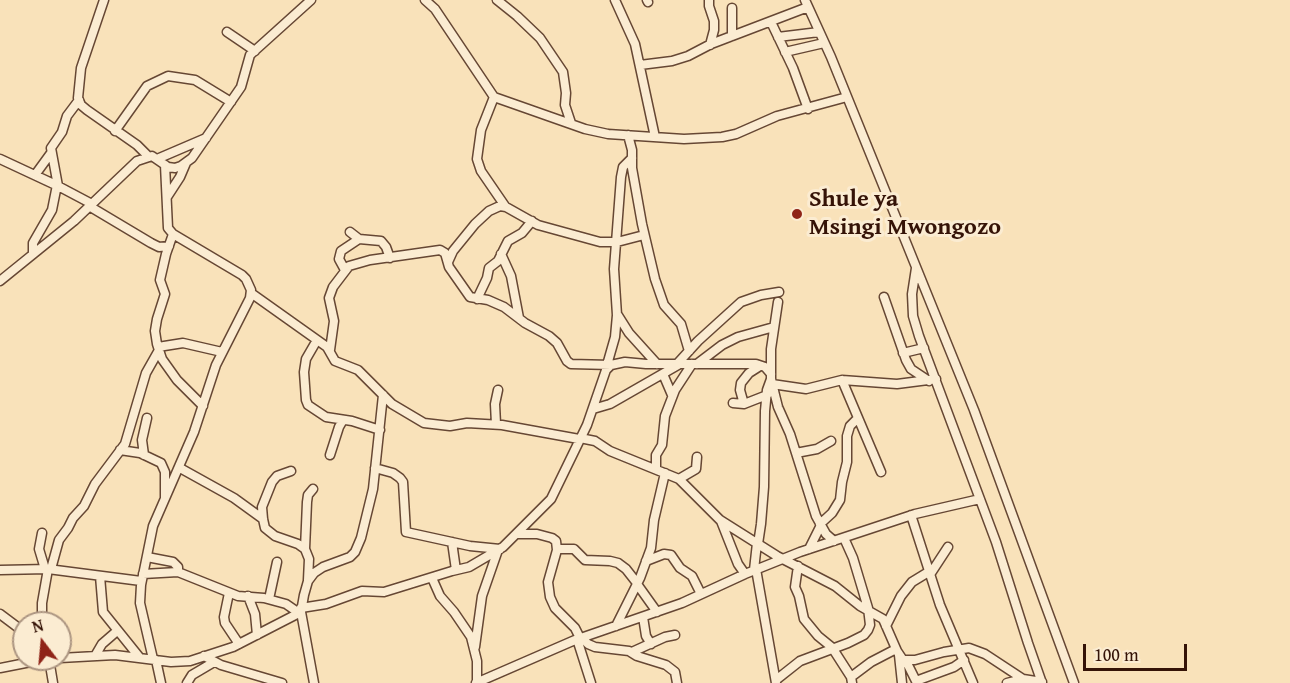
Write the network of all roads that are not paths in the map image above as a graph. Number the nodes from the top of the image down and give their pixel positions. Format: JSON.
{"nodes":[{"id":1,"x":104,"y":0,"type":"edge"},
{"id":2,"x":310,"y":0,"type":"edge"},
{"id":3,"x":425,"y":0,"type":"edge"},
{"id":4,"x":497,"y":0,"type":"edge"},
{"id":5,"x":615,"y":0,"type":"edge"},
{"id":6,"x":709,"y":0,"type":"edge"},
{"id":7,"x":806,"y":4,"type":"edge"},
{"id":8,"x":732,"y":8,"type":"dead end"},
{"id":9,"x":771,"y":22,"type":"junction"},
{"id":10,"x":714,"y":28,"type":"junction"},
{"id":11,"x":227,"y":32,"type":"dead end"},
{"id":12,"x":819,"y":32,"type":"junction"},
{"id":13,"x":732,"y":34,"type":"junction"},
{"id":14,"x":778,"y":37,"type":"junction"},
{"id":15,"x":824,"y":43,"type":"junction"},
{"id":16,"x":710,"y":45,"type":"junction"},
{"id":17,"x":255,"y":51,"type":"junction"},
{"id":18,"x":784,"y":52,"type":"junction"},
{"id":19,"x":640,"y":65,"type":"junction"},
{"id":20,"x":494,"y":97,"type":"junction"},
{"id":21,"x":847,"y":97,"type":"junction"},
{"id":22,"x":79,"y":100,"type":"junction"},
{"id":23,"x":231,"y":102,"type":"junction"},
{"id":24,"x":808,"y":109,"type":"junction"},
{"id":25,"x":571,"y":123,"type":"junction"},
{"id":26,"x":115,"y":131,"type":"junction"},
{"id":27,"x":628,"y":135,"type":"junction"},
{"id":28,"x":655,"y":137,"type":"junction"},
{"id":29,"x":207,"y":138,"type":"junction"},
{"id":30,"x":51,"y":153,"type":"junction"},
{"id":31,"x":148,"y":156,"type":"junction"},
{"id":32,"x":632,"y":158,"type":"junction"},
{"id":33,"x":0,"y":159,"type":"edge"},
{"id":34,"x":157,"y":159,"type":"junction"},
{"id":35,"x":186,"y":163,"type":"junction"},
{"id":36,"x":165,"y":165,"type":"junction"},
{"id":37,"x":35,"y":175,"type":"junction"},
{"id":38,"x":58,"y":185,"type":"junction"},
{"id":39,"x":166,"y":198,"type":"junction"},
{"id":40,"x":90,"y":205,"type":"junction"},
{"id":41,"x":505,"y":207,"type":"junction"},
{"id":42,"x":532,"y":221,"type":"junction"},
{"id":43,"x":350,"y":232,"type":"dead end"},
{"id":44,"x":173,"y":234,"type":"junction"},
{"id":45,"x":644,"y":235,"type":"junction"},
{"id":46,"x":359,"y":239,"type":"junction"},
{"id":47,"x":617,"y":242,"type":"junction"},
{"id":48,"x":169,"y":246,"type":"junction"},
{"id":49,"x":33,"y":253,"type":"junction"},
{"id":50,"x":501,"y":254,"type":"junction"},
{"id":51,"x":390,"y":258,"type":"junction"},
{"id":52,"x":448,"y":262,"type":"junction"},
{"id":53,"x":916,"y":268,"type":"junction"},
{"id":54,"x":345,"y":270,"type":"junction"},
{"id":55,"x":0,"y":281,"type":"edge"},
{"id":56,"x":778,"y":292,"type":"dead end"},
{"id":57,"x":251,"y":293,"type":"junction"},
{"id":58,"x":884,"y":297,"type":"dead end"},
{"id":59,"x":477,"y":299,"type":"junction"},
{"id":60,"x":778,"y":302,"type":"dead end"},
{"id":61,"x":617,"y":314,"type":"junction"},
{"id":62,"x":519,"y":318,"type":"junction"},
{"id":63,"x":774,"y":327,"type":"junction"},
{"id":64,"x":317,"y":340,"type":"junction"},
{"id":65,"x":924,"y":348,"type":"junction"},
{"id":66,"x":159,"y":349,"type":"junction"},
{"id":67,"x":330,"y":350,"type":"junction"},
{"id":68,"x":689,"y":351,"type":"junction"},
{"id":69,"x":222,"y":352,"type":"junction"},
{"id":70,"x":903,"y":352,"type":"junction"},
{"id":71,"x":908,"y":362,"type":"junction"},
{"id":72,"x":657,"y":364,"type":"junction"},
{"id":73,"x":679,"y":364,"type":"junction"},
{"id":74,"x":694,"y":364,"type":"junction"},
{"id":75,"x":609,"y":365,"type":"junction"},
{"id":76,"x":761,"y":365,"type":"junction"},
{"id":77,"x":664,"y":373,"type":"junction"},
{"id":78,"x":771,"y":379,"type":"junction"},
{"id":79,"x":842,"y":380,"type":"junction"},
{"id":80,"x":933,"y":380,"type":"junction"},
{"id":81,"x":911,"y":383,"type":"junction"},
{"id":82,"x":498,"y":390,"type":"dead end"},
{"id":83,"x":383,"y":395,"type":"junction"},
{"id":84,"x":672,"y":395,"type":"junction"},
{"id":85,"x":767,"y":395,"type":"junction"},
{"id":86,"x":733,"y":403,"type":"dead end"},
{"id":87,"x":744,"y":404,"type":"junction"},
{"id":88,"x":203,"y":406,"type":"junction"},
{"id":89,"x":593,"y":409,"type":"junction"},
{"id":90,"x":147,"y":418,"type":"dead end"},
{"id":91,"x":857,"y":419,"type":"junction"},
{"id":92,"x":343,"y":420,"type":"junction"},
{"id":93,"x":496,"y":424,"type":"junction"},
{"id":94,"x":380,"y":430,"type":"junction"},
{"id":95,"x":580,"y":439,"type":"junction"},
{"id":96,"x":831,"y":441,"type":"dead end"},
{"id":97,"x":120,"y":450,"type":"junction"},
{"id":98,"x":796,"y":453,"type":"junction"},
{"id":99,"x":144,"y":455,"type":"junction"},
{"id":100,"x":330,"y":455,"type":"dead end"},
{"id":101,"x":697,"y":457,"type":"dead end"},
{"id":102,"x":180,"y":468,"type":"junction"},
{"id":103,"x":375,"y":468,"type":"junction"},
{"id":104,"x":291,"y":471,"type":"dead end"},
{"id":105,"x":661,"y":471,"type":"junction"},
{"id":106,"x":881,"y":472,"type":"dead end"},
{"id":107,"x":679,"y":479,"type":"junction"},
{"id":108,"x":313,"y":489,"type":"dead end"},
{"id":109,"x":980,"y":499,"type":"junction"},
{"id":110,"x":165,"y":501,"type":"junction"},
{"id":111,"x":911,"y":515,"type":"junction"},
{"id":112,"x":263,"y":519,"type":"junction"},
{"id":113,"x":720,"y":520,"type":"junction"},
{"id":114,"x":821,"y":525,"type":"junction"},
{"id":115,"x":42,"y":533,"type":"dead end"},
{"id":116,"x":517,"y":534,"type":"junction"},
{"id":117,"x":844,"y":538,"type":"junction"},
{"id":118,"x":834,"y":541,"type":"junction"},
{"id":119,"x":452,"y":542,"type":"junction"},
{"id":120,"x":757,"y":543,"type":"junction"},
{"id":121,"x":948,"y":547,"type":"dead end"},
{"id":122,"x":305,"y":549,"type":"junction"},
{"id":123,"x":499,"y":549,"type":"junction"},
{"id":124,"x":557,"y":549,"type":"junction"},
{"id":125,"x":809,"y":549,"type":"junction"},
{"id":126,"x":147,"y":556,"type":"junction"},
{"id":127,"x":784,"y":559,"type":"junction"},
{"id":128,"x":646,"y":561,"type":"junction"},
{"id":129,"x":276,"y":562,"type":"dead end"},
{"id":130,"x":798,"y":566,"type":"junction"},
{"id":131,"x":48,"y":569,"type":"junction"},
{"id":132,"x":0,"y":570,"type":"edge"},
{"id":133,"x":456,"y":570,"type":"junction"},
{"id":134,"x":755,"y":570,"type":"junction"},
{"id":135,"x":178,"y":572,"type":"junction"},
{"id":136,"x":930,"y":572,"type":"junction"},
{"id":137,"x":745,"y":574,"type":"junction"},
{"id":138,"x":100,"y":576,"type":"junction"},
{"id":139,"x":142,"y":578,"type":"junction"},
{"id":140,"x":432,"y":578,"type":"junction"},
{"id":141,"x":309,"y":581,"type":"junction"},
{"id":142,"x":637,"y":584,"type":"junction"},
{"id":143,"x":229,"y":592,"type":"junction"},
{"id":144,"x":702,"y":594,"type":"junction"},
{"id":145,"x":248,"y":596,"type":"junction"},
{"id":146,"x":266,"y":599,"type":"junction"},
{"id":147,"x":868,"y":610,"type":"junction"},
{"id":148,"x":42,"y":611,"type":"edge"},
{"id":149,"x":300,"y":611,"type":"junction"},
{"id":150,"x":255,"y":612,"type":"junction"},
{"id":151,"x":657,"y":612,"type":"junction"},
{"id":152,"x":643,"y":617,"type":"junction"},
{"id":153,"x":616,"y":626,"type":"junction"},
{"id":154,"x":886,"y":626,"type":"junction"},
{"id":155,"x":117,"y":631,"type":"junction"},
{"id":156,"x":257,"y":635,"type":"junction"},
{"id":157,"x":675,"y":635,"type":"dead end"},
{"id":158,"x":580,"y":638,"type":"junction"},
{"id":159,"x":239,"y":644,"type":"junction"},
{"id":160,"x":651,"y":644,"type":"junction"},
{"id":161,"x":150,"y":645,"type":"junction"},
{"id":162,"x":834,"y":649,"type":"junction"},
{"id":163,"x":959,"y":649,"type":"junction"},
{"id":164,"x":475,"y":650,"type":"junction"},
{"id":165,"x":632,"y":652,"type":"junction"},
{"id":166,"x":897,"y":652,"type":"junction"},
{"id":167,"x":204,"y":656,"type":"junction"},
{"id":168,"x":95,"y":657,"type":"junction"},
{"id":169,"x":140,"y":657,"type":"junction"},
{"id":170,"x":72,"y":658,"type":"edge"},
{"id":171,"x":155,"y":660,"type":"junction"},
{"id":172,"x":964,"y":660,"type":"junction"},
{"id":173,"x":906,"y":661,"type":"junction"},
{"id":174,"x":214,"y":662,"type":"junction"},
{"id":175,"x":1023,"y":679,"type":"junction"},
{"id":176,"x":851,"y":680,"type":"edge"},
{"id":177,"x":776,"y":682,"type":"edge"},
{"id":178,"x":916,"y":682,"type":"edge"},
{"id":179,"x":1042,"y":682,"type":"edge"},
{"id":180,"x":161,"y":683,"type":"edge"},
{"id":181,"x":187,"y":683,"type":"edge"},
{"id":182,"x":282,"y":683,"type":"edge"},
{"id":183,"x":314,"y":683,"type":"edge"},
{"id":184,"x":478,"y":683,"type":"edge"},
{"id":185,"x":591,"y":683,"type":"edge"},
{"id":186,"x":677,"y":683,"type":"edge"},
{"id":187,"x":902,"y":683,"type":"edge"},
{"id":188,"x":973,"y":683,"type":"edge"},
{"id":189,"x":1007,"y":683,"type":"edge"},
{"id":190,"x":1074,"y":683,"type":"edge"}],
"edges":[{"from":1,"to":22,"type":"street"},
{"from":2,"to":17,"type":"street"},
{"from":3,"to":20,"type":"street"},
{"from":4,"to":25,"type":"street"},
{"from":5,"to":19,"type":"street"},
{"from":6,"to":10,"type":"street"},
{"from":7,"to":9,"type":"street"},
{"from":7,"to":12,"type":"street"},
{"from":8,"to":13,"type":"street"},
{"from":9,"to":13,"type":"street"},
{"from":9,"to":14,"type":"street"},
{"from":10,"to":13,"type":"street"},
{"from":10,"to":16,"type":"street"},
{"from":11,"to":17,"type":"street"},
{"from":12,"to":14,"type":"street"},
{"from":12,"to":15,"type":"street"},
{"from":13,"to":16,"type":"street"},
{"from":14,"to":18,"type":"street"},
{"from":15,"to":18,"type":"street"},
{"from":15,"to":21,"type":"street"},
{"from":16,"to":19,"type":"street"},
{"from":17,"to":23,"type":"street"},
{"from":18,"to":24,"type":"street"},
{"from":19,"to":28,"type":"street"},
{"from":20,"to":25,"type":"street"},
{"from":20,"to":41,"type":"street"},
{"from":21,"to":24,"type":"street"},
{"from":21,"to":53,"type":"street"},
{"from":22,"to":26,"type":"street"},
{"from":22,"to":30,"type":"street"},
{"from":23,"to":26,"type":"street"},
{"from":23,"to":29,"type":"street"},
{"from":24,"to":28,"type":"street"},
{"from":25,"to":27,"type":"street"},
{"from":26,"to":31,"type":"street"},
{"from":27,"to":28,"type":"street"},
{"from":27,"to":32,"type":"street"},
{"from":29,"to":34,"type":"street"},
{"from":29,"to":35,"type":"street"},
{"from":30,"to":37,"type":"street"},
{"from":30,"to":38,"type":"street"},
{"from":31,"to":34,"type":"street"},
{"from":31,"to":40,"type":"street"},
{"from":32,"to":45,"type":"street"},
{"from":32,"to":47,"type":"street"},
{"from":33,"to":37,"type":"street"},
{"from":34,"to":36,"type":"street"},
{"from":35,"to":36,"type":"street"},
{"from":35,"to":39,"type":"street"},
{"from":36,"to":39,"type":"street"},
{"from":37,"to":38,"type":"street"},
{"from":38,"to":40,"type":"street"},
{"from":38,"to":49,"type":"street"},
{"from":39,"to":44,"type":"street"},
{"from":40,"to":48,"type":"street"},
{"from":40,"to":49,"type":"street"},
{"from":41,"to":42,"type":"street"},
{"from":41,"to":52,"type":"street"},
{"from":42,"to":47,"type":"street"},
{"from":42,"to":50,"type":"street"},
{"from":43,"to":46,"type":"street"},
{"from":44,"to":48,"type":"street"},
{"from":44,"to":57,"type":"street"},
{"from":45,"to":47,"type":"street"},
{"from":45,"to":68,"type":"street"},
{"from":46,"to":51,"type":"street"},
{"from":46,"to":54,"type":"street"},
{"from":47,"to":61,"type":"street"},
{"from":48,"to":66,"type":"street"},
{"from":49,"to":55,"type":"street"},
{"from":50,"to":59,"type":"street"},
{"from":50,"to":62,"type":"street"},
{"from":51,"to":52,"type":"street"},
{"from":51,"to":54,"type":"street"},
{"from":52,"to":59,"type":"street"},
{"from":53,"to":65,"type":"street"},
{"from":53,"to":190,"type":"street"},
{"from":54,"to":67,"type":"street"},
{"from":56,"to":68,"type":"street"},
{"from":57,"to":64,"type":"street"},
{"from":57,"to":69,"type":"street"},
{"from":58,"to":70,"type":"street"},
{"from":59,"to":62,"type":"street"},
{"from":60,"to":63,"type":"street"},
{"from":61,"to":72,"type":"street"},
{"from":61,"to":75,"type":"street"},
{"from":62,"to":75,"type":"street"},
{"from":63,"to":74,"type":"street"},
{"from":63,"to":78,"type":"street"},
{"from":64,"to":67,"type":"street"},
{"from":64,"to":92,"type":"street"},
{"from":65,"to":70,"type":"street"},
{"from":65,"to":80,"type":"street"},
{"from":66,"to":69,"type":"street"},
{"from":66,"to":88,"type":"street"},
{"from":66,"to":97,"type":"street"},
{"from":67,"to":83,"type":"street"},
{"from":68,"to":73,"type":"street"},
{"from":69,"to":88,"type":"street"},
{"from":70,"to":71,"type":"street"},
{"from":71,"to":80,"type":"street"},
{"from":71,"to":81,"type":"street"},
{"from":72,"to":73,"type":"street"},
{"from":72,"to":75,"type":"street"},
{"from":72,"to":77,"type":"street"},
{"from":73,"to":74,"type":"street"},
{"from":73,"to":77,"type":"street"},
{"from":74,"to":76,"type":"street"},
{"from":74,"to":84,"type":"street"},
{"from":75,"to":89,"type":"street"},
{"from":76,"to":78,"type":"street"},
{"from":76,"to":87,"type":"street"},
{"from":77,"to":84,"type":"street"},
{"from":77,"to":89,"type":"street"},
{"from":78,"to":79,"type":"street"},
{"from":78,"to":85,"type":"street"},
{"from":78,"to":98,"type":"street"},
{"from":79,"to":81,"type":"street"},
{"from":79,"to":91,"type":"street"},
{"from":80,"to":81,"type":"street"},
{"from":80,"to":109,"type":"street"},
{"from":82,"to":93,"type":"street"},
{"from":83,"to":93,"type":"street"},
{"from":83,"to":94,"type":"street"},
{"from":84,"to":105,"type":"street"},
{"from":85,"to":87,"type":"street"},
{"from":85,"to":120,"type":"street"},
{"from":86,"to":87,"type":"street"},
{"from":88,"to":102,"type":"street"},
{"from":89,"to":95,"type":"street"},
{"from":90,"to":99,"type":"street"},
{"from":91,"to":106,"type":"street"},
{"from":91,"to":114,"type":"street"},
{"from":92,"to":94,"type":"street"},
{"from":92,"to":100,"type":"street"},
{"from":93,"to":95,"type":"street"},
{"from":94,"to":103,"type":"street"},
{"from":95,"to":105,"type":"street"},
{"from":95,"to":116,"type":"street"},
{"from":96,"to":98,"type":"street"},
{"from":97,"to":99,"type":"street"},
{"from":97,"to":131,"type":"street"},
{"from":98,"to":114,"type":"street"},
{"from":99,"to":110,"type":"street"},
{"from":101,"to":107,"type":"street"},
{"from":102,"to":110,"type":"street"},
{"from":102,"to":112,"type":"street"},
{"from":103,"to":119,"type":"street"},
{"from":103,"to":141,"type":"street"},
{"from":104,"to":112,"type":"street"},
{"from":105,"to":107,"type":"street"},
{"from":105,"to":128,"type":"street"},
{"from":107,"to":113,"type":"street"},
{"from":108,"to":122,"type":"street"},
{"from":109,"to":111,"type":"street"},
{"from":109,"to":179,"type":"street"},
{"from":110,"to":126,"type":"street"},
{"from":111,"to":117,"type":"street"},
{"from":111,"to":136,"type":"street"},
{"from":112,"to":122,"type":"street"},
{"from":113,"to":120,"type":"street"},
{"from":113,"to":137,"type":"street"},
{"from":114,"to":118,"type":"street"},
{"from":114,"to":125,"type":"street"},
{"from":115,"to":131,"type":"street"},
{"from":116,"to":123,"type":"street"},
{"from":116,"to":124,"type":"street"},
{"from":117,"to":118,"type":"street"},
{"from":117,"to":147,"type":"street"},
{"from":118,"to":125,"type":"street"},
{"from":119,"to":123,"type":"street"},
{"from":119,"to":133,"type":"street"},
{"from":120,"to":127,"type":"street"},
{"from":120,"to":134,"type":"street"},
{"from":121,"to":136,"type":"street"},
{"from":122,"to":141,"type":"street"},
{"from":123,"to":133,"type":"street"},
{"from":123,"to":164,"type":"street"},
{"from":124,"to":142,"type":"street"},
{"from":124,"to":158,"type":"street"},
{"from":125,"to":127,"type":"street"},
{"from":126,"to":135,"type":"street"},
{"from":126,"to":139,"type":"street"},
{"from":127,"to":130,"type":"street"},
{"from":127,"to":134,"type":"street"},
{"from":128,"to":142,"type":"street"},
{"from":128,"to":144,"type":"street"},
{"from":129,"to":146,"type":"street"},
{"from":130,"to":147,"type":"street"},
{"from":130,"to":162,"type":"street"},
{"from":131,"to":132,"type":"street"},
{"from":131,"to":138,"type":"street"},
{"from":131,"to":148,"type":"street"},
{"from":133,"to":140,"type":"street"},
{"from":134,"to":137,"type":"street"},
{"from":134,"to":177,"type":"street"},
{"from":135,"to":139,"type":"street"},
{"from":135,"to":143,"type":"street"},
{"from":136,"to":154,"type":"street"},
{"from":136,"to":163,"type":"street"},
{"from":137,"to":144,"type":"street"},
{"from":138,"to":139,"type":"street"},
{"from":138,"to":155,"type":"street"},
{"from":139,"to":161,"type":"street"},
{"from":140,"to":149,"type":"street"},
{"from":140,"to":164,"type":"street"},
{"from":141,"to":149,"type":"street"},
{"from":142,"to":151,"type":"street"},
{"from":142,"to":153,"type":"street"},
{"from":143,"to":145,"type":"street"},
{"from":143,"to":159,"type":"street"},
{"from":144,"to":151,"type":"street"},
{"from":145,"to":146,"type":"street"},
{"from":145,"to":150,"type":"street"},
{"from":146,"to":149,"type":"street"},
{"from":146,"to":150,"type":"street"},
{"from":147,"to":154,"type":"street"},
{"from":147,"to":162,"type":"street"},
{"from":149,"to":156,"type":"street"},
{"from":149,"to":183,"type":"street"},
{"from":150,"to":156,"type":"street"},
{"from":151,"to":152,"type":"street"},
{"from":152,"to":153,"type":"street"},
{"from":152,"to":160,"type":"street"},
{"from":153,"to":158,"type":"street"},
{"from":154,"to":166,"type":"street"},
{"from":155,"to":168,"type":"street"},
{"from":155,"to":169,"type":"street"},
{"from":156,"to":159,"type":"street"},
{"from":157,"to":160,"type":"street"},
{"from":158,"to":165,"type":"street"},
{"from":158,"to":184,"type":"street"},
{"from":158,"to":185,"type":"street"},
{"from":159,"to":167,"type":"street"},
{"from":160,"to":165,"type":"street"},
{"from":161,"to":169,"type":"street"},
{"from":161,"to":171,"type":"street"},
{"from":162,"to":176,"type":"street"},
{"from":162,"to":177,"type":"street"},
{"from":163,"to":172,"type":"street"},
{"from":163,"to":173,"type":"street"},
{"from":163,"to":175,"type":"street"},
{"from":164,"to":184,"type":"street"},
{"from":165,"to":186,"type":"street"},
{"from":166,"to":173,"type":"street"},
{"from":166,"to":176,"type":"street"},
{"from":166,"to":187,"type":"street"},
{"from":167,"to":171,"type":"street"},
{"from":167,"to":174,"type":"street"},
{"from":168,"to":169,"type":"street"},
{"from":168,"to":170,"type":"street"},
{"from":169,"to":171,"type":"street"},
{"from":171,"to":180,"type":"street"},
{"from":172,"to":178,"type":"street"},
{"from":172,"to":188,"type":"street"},
{"from":173,"to":178,"type":"street"},
{"from":174,"to":181,"type":"street"},
{"from":174,"to":182,"type":"street"},
{"from":175,"to":179,"type":"street"},
{"from":175,"to":189,"type":"street"}]}
